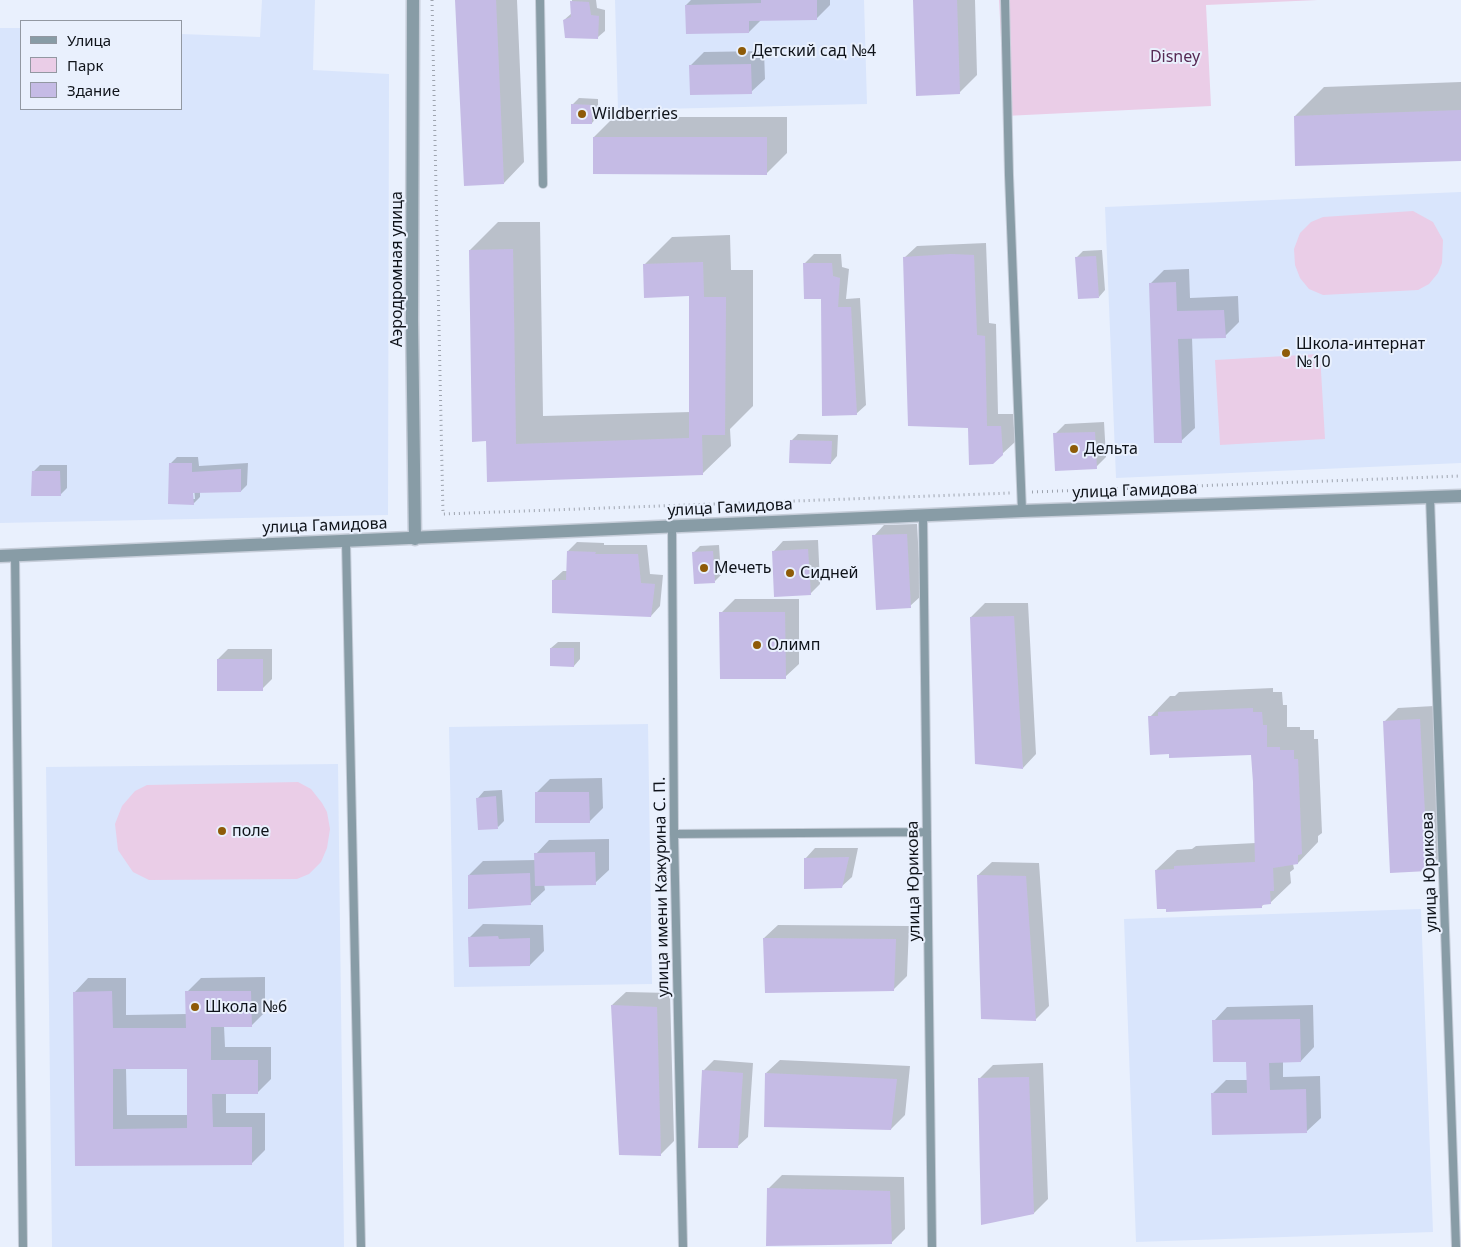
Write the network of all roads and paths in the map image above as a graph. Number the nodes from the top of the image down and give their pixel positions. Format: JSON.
{"nodes":[{"id":1,"x":413,"y":0,"type":"edge"},
{"id":2,"x":432,"y":0,"type":"edge"},
{"id":3,"x":540,"y":0,"type":"edge"},
{"id":4,"x":1005,"y":0,"type":"edge"},
{"id":5,"x":543,"y":184,"type":"dead end"},
{"id":6,"x":1461,"y":476,"type":"edge"},
{"id":7,"x":1022,"y":492,"type":"junction"},
{"id":8,"x":1461,"y":496,"type":"edge"},
{"id":9,"x":1430,"y":497,"type":"junction"},
{"id":10,"x":1022,"y":511,"type":"junction"},
{"id":11,"x":923,"y":515,"type":"junction"},
{"id":12,"x":672,"y":527,"type":"junction"},
{"id":13,"x":416,"y":539,"type":"junction"},
{"id":14,"x":346,"y":542,"type":"junction"},
{"id":15,"x":15,"y":555,"type":"junction"},
{"id":16,"x":0,"y":556,"type":"edge"},
{"id":17,"x":927,"y":832,"type":"junction"},
{"id":18,"x":674,"y":834,"type":"junction"},
{"id":19,"x":23,"y":1247,"type":"edge"},
{"id":20,"x":361,"y":1247,"type":"edge"},
{"id":21,"x":683,"y":1247,"type":"edge"},
{"id":22,"x":932,"y":1247,"type":"edge"},
{"id":23,"x":1456,"y":1247,"type":"edge"}],
"edges":[{"from":1,"to":13,"type":"street","name":"Аэродромная улица"},
{"from":2,"to":7,"type":"path"},
{"from":3,"to":5,"type":"lane"},
{"from":4,"to":7,"type":"lane"},
{"from":6,"to":7,"type":"path"},
{"from":7,"to":10,"type":"lane"},
{"from":8,"to":9,"type":"street","name":"улица Гамидова"},
{"from":9,"to":10,"type":"street","name":"улица Гамидова"},
{"from":9,"to":23,"type":"lane","name":"улица Юрикова"},
{"from":10,"to":11,"type":"street","name":"улица Гамидова"},
{"from":11,"to":12,"type":"street","name":"улица Гамидова"},
{"from":11,"to":17,"type":"lane","name":"улица Юрикова"},
{"from":12,"to":13,"type":"street","name":"улица Гамидова"},
{"from":12,"to":18,"type":"lane","name":"улица имени Кажурина С. П."},
{"from":13,"to":14,"type":"street","name":"улица Гамидова"},
{"from":14,"to":15,"type":"street","name":"улица Гамидова"},
{"from":14,"to":20,"type":"lane"},
{"from":15,"to":16,"type":"street","name":"улица Гамидова"},
{"from":15,"to":19,"type":"lane"},
{"from":17,"to":18,"type":"lane"},
{"from":17,"to":22,"type":"lane","name":"улица Юрикова"},
{"from":18,"to":21,"type":"lane","name":"улица имени Кажурина С. П."}]}
